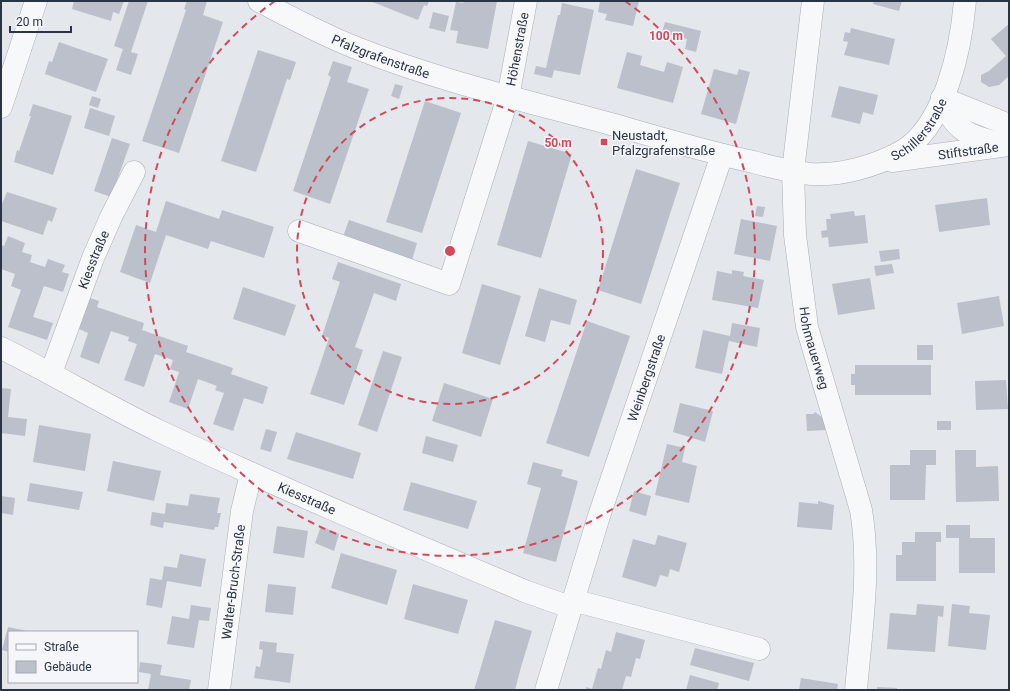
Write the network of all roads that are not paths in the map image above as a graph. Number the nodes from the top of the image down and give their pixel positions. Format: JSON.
{"nodes":[{"id":1,"x":36,"y":1,"type":"edge"},
{"id":2,"x":259,"y":1,"type":"edge"},
{"id":3,"x":526,"y":1,"type":"edge"},
{"id":4,"x":813,"y":1,"type":"edge"},
{"id":5,"x":965,"y":1,"type":"edge"},
{"id":6,"x":508,"y":97,"type":"junction"},
{"id":7,"x":942,"y":98,"type":"junction"},
{"id":8,"x":1,"y":107,"type":"edge"},
{"id":9,"x":1009,"y":125,"type":"edge"},
{"id":10,"x":1009,"y":145,"type":"edge"},
{"id":11,"x":722,"y":155,"type":"junction"},
{"id":12,"x":879,"y":162,"type":"junction"},
{"id":13,"x":793,"y":171,"type":"junction"},
{"id":14,"x":134,"y":172,"type":"dead end"},
{"id":15,"x":299,"y":231,"type":"dead end"},
{"id":16,"x":1,"y":348,"type":"edge"},
{"id":17,"x":51,"y":373,"type":"junction"},
{"id":18,"x":251,"y":474,"type":"junction"},
{"id":19,"x":571,"y":603,"type":"junction"},
{"id":20,"x":759,"y":649,"type":"dead end"},
{"id":21,"x":219,"y":690,"type":"edge"},
{"id":22,"x":546,"y":690,"type":"edge"},
{"id":23,"x":856,"y":690,"type":"edge"}],
"edges":[{"from":1,"to":8,"type":"street"},
{"from":2,"to":6,"type":"street","name":"Pfalzgrafenstraße"},
{"from":3,"to":6,"type":"street","name":"Höhenstraße"},
{"from":4,"to":13,"type":"street","name":"Hohmauerweg"},
{"from":5,"to":7,"type":"street","name":"Schillerstraße"},
{"from":6,"to":11,"type":"street","name":"Pfalzgrafenstraße"},
{"from":6,"to":15,"type":"street"},
{"from":7,"to":9,"type":"street","name":"Stiftstraße"},
{"from":7,"to":10,"type":"street","name":"Stiftstraße"},
{"from":7,"to":12,"type":"street","name":"Schillerstraße"},
{"from":10,"to":12,"type":"street","name":"Stiftstraße"},
{"from":11,"to":13,"type":"street","name":"Pfalzgrafenstraße"},
{"from":11,"to":19,"type":"street","name":"Weinbergstraße"},
{"from":12,"to":13,"type":"street","name":"Schillerstraße"},
{"from":13,"to":23,"type":"street","name":"Hohmauerweg"},
{"from":14,"to":17,"type":"street","name":"Kiesstraße"},
{"from":16,"to":17,"type":"street","name":"Kiesstraße"},
{"from":17,"to":18,"type":"street","name":"Kiesstraße"},
{"from":18,"to":19,"type":"street","name":"Kiesstraße"},
{"from":18,"to":21,"type":"street","name":"Walter-Bruch-Straße"},
{"from":19,"to":20,"type":"street"},
{"from":19,"to":22,"type":"street","name":"Weinbergstraße"}]}
